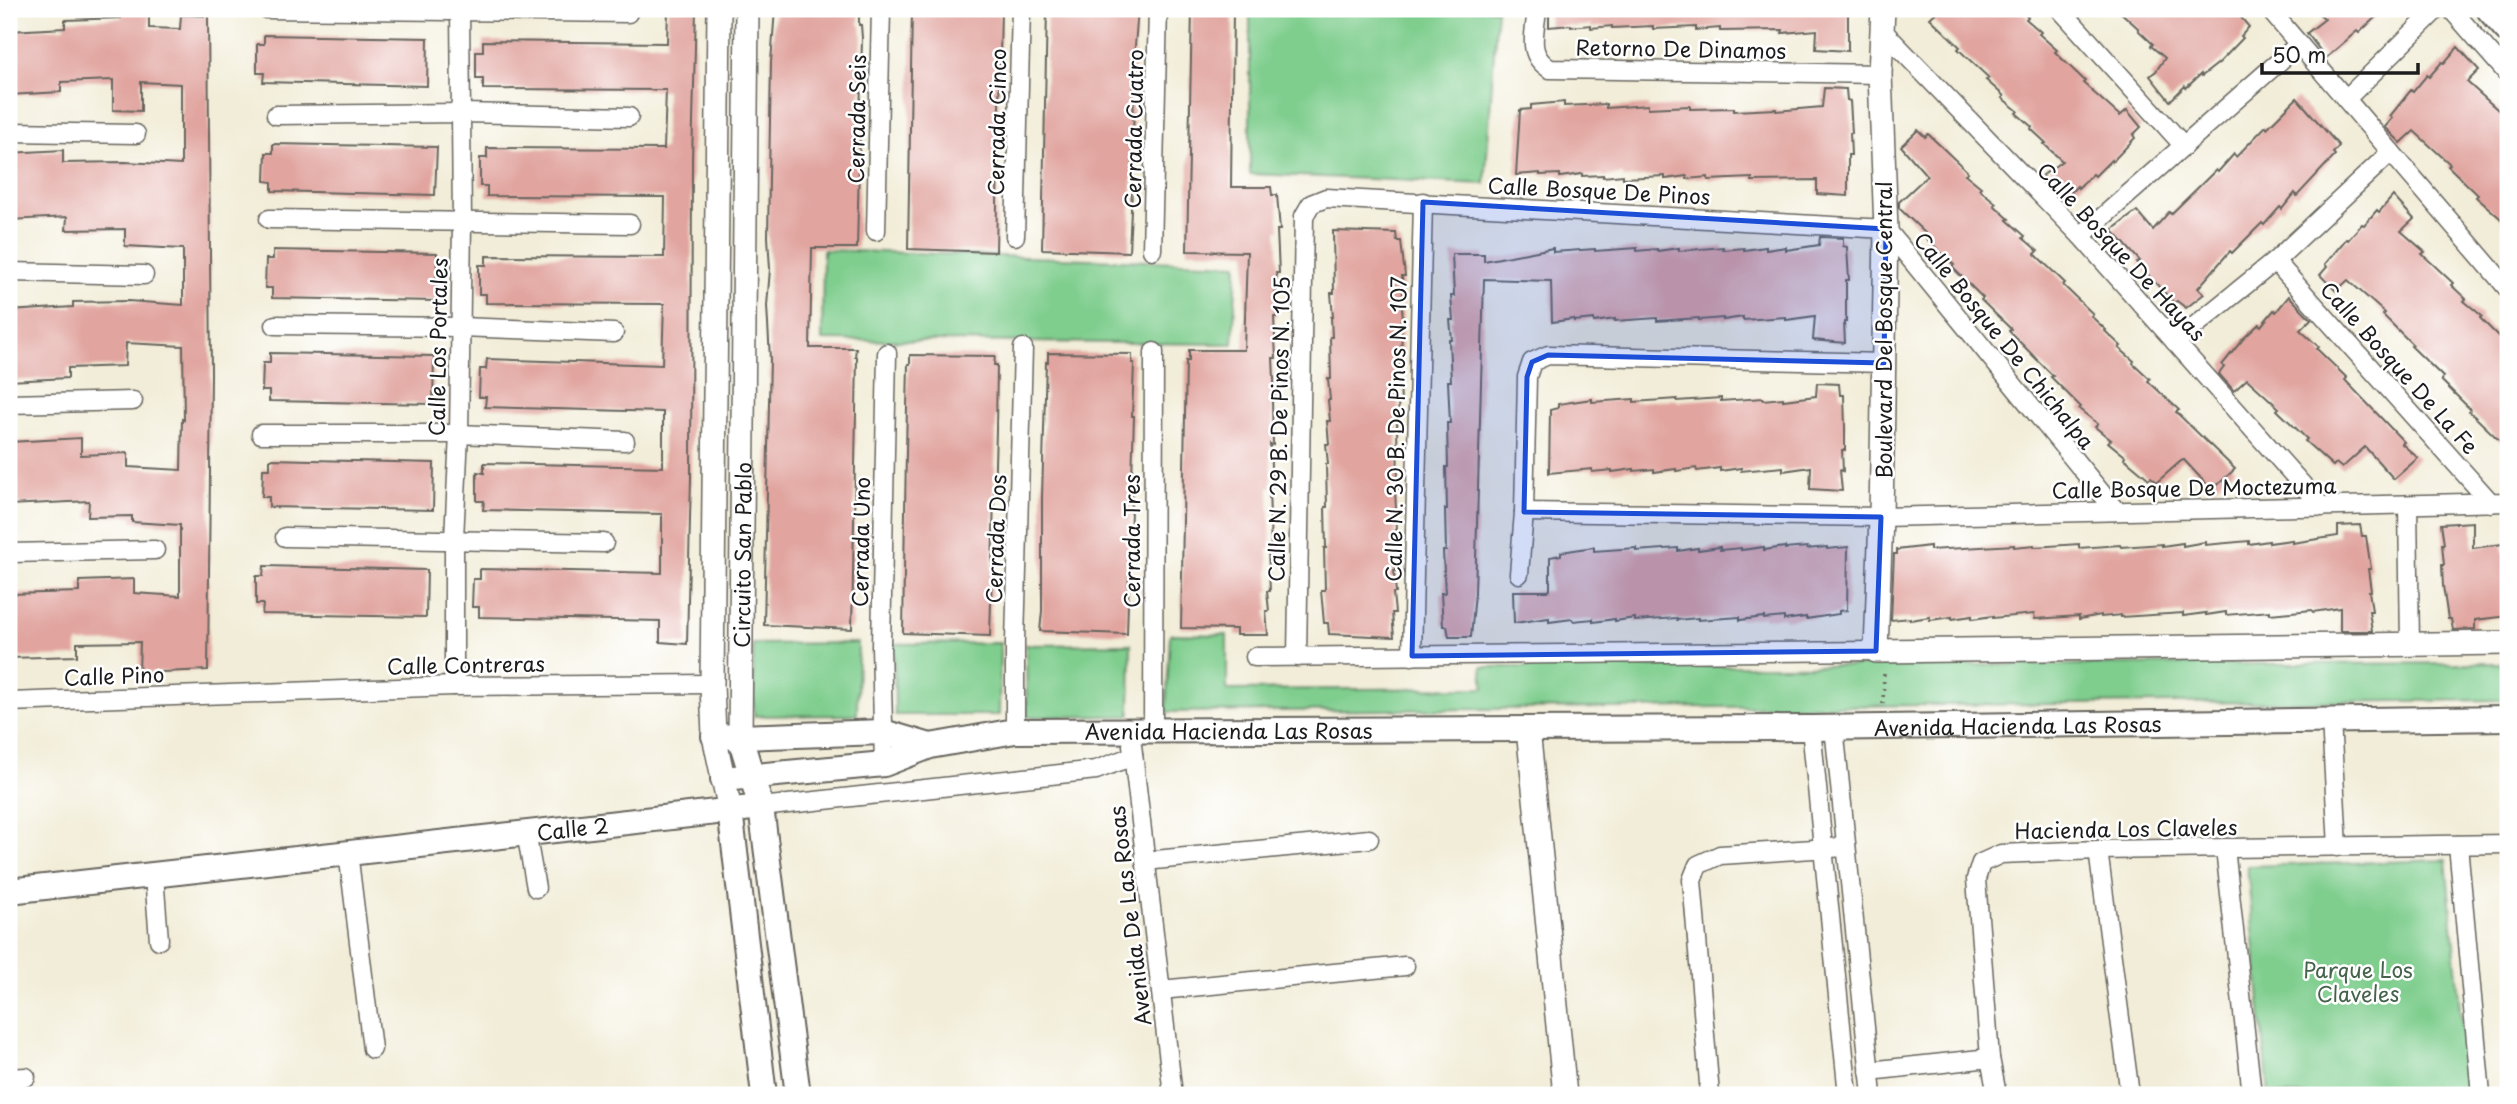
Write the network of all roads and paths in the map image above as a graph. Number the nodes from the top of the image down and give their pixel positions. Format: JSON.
{"nodes":[{"id":1,"x":266,"y":9,"type":"edge"},
{"id":2,"x":460,"y":9,"type":"edge"},
{"id":3,"x":719,"y":9,"type":"edge"},
{"id":4,"x":747,"y":9,"type":"edge"},
{"id":5,"x":881,"y":9,"type":"edge"},
{"id":6,"x":1021,"y":9,"type":"edge"},
{"id":7,"x":1158,"y":9,"type":"edge"},
{"id":8,"x":1537,"y":9,"type":"edge"},
{"id":9,"x":2060,"y":9,"type":"edge"},
{"id":10,"x":2269,"y":9,"type":"edge"},
{"id":11,"x":2437,"y":9,"type":"edge"},
{"id":12,"x":2451,"y":9,"type":"edge"},
{"id":13,"x":2491,"y":9,"type":"edge"},
{"id":14,"x":628,"y":13,"type":"dead end"},
{"id":15,"x":1883,"y":20,"type":"edge"},
{"id":16,"x":2508,"y":28,"type":"edge"},
{"id":17,"x":2299,"y":44,"type":"junction"},
{"id":18,"x":1880,"y":74,"type":"junction"},
{"id":19,"x":2508,"y":74,"type":"edge"},
{"id":20,"x":2346,"y":99,"type":"junction"},
{"id":21,"x":462,"y":113,"type":"junction"},
{"id":22,"x":276,"y":115,"type":"dead end"},
{"id":23,"x":629,"y":117,"type":"dead end"},
{"id":24,"x":9,"y":132,"type":"edge"},
{"id":25,"x":136,"y":134,"type":"dead end"},
{"id":26,"x":2183,"y":146,"type":"junction"},
{"id":27,"x":2391,"y":152,"type":"junction"},
{"id":28,"x":1423,"y":202,"type":"junction"},
{"id":29,"x":1311,"y":204,"type":"joint"},
{"id":30,"x":269,"y":219,"type":"dead end"},
{"id":31,"x":462,"y":223,"type":"junction"},
{"id":32,"x":630,"y":224,"type":"dead end"},
{"id":33,"x":1886,"y":229,"type":"junction"},
{"id":34,"x":876,"y":231,"type":"dead end"},
{"id":35,"x":1016,"y":236,"type":"dead end"},
{"id":36,"x":2081,"y":236,"type":"junction"},
{"id":37,"x":1152,"y":250,"type":"dead end"},
{"id":38,"x":2275,"y":261,"type":"junction"},
{"id":39,"x":9,"y":272,"type":"edge"},
{"id":40,"x":144,"y":275,"type":"dead end"},
{"id":41,"x":2508,"y":289,"type":"edge"},
{"id":42,"x":275,"y":325,"type":"dead end"},
{"id":43,"x":460,"y":327,"type":"junction"},
{"id":44,"x":614,"y":333,"type":"dead end"},
{"id":45,"x":2175,"y":342,"type":"junction"},
{"id":46,"x":1023,"y":348,"type":"dead end"},
{"id":47,"x":1154,"y":352,"type":"dead end"},
{"id":48,"x":887,"y":353,"type":"dead end"},
{"id":49,"x":1884,"y":363,"type":"junction"},
{"id":50,"x":133,"y":401,"type":"dead end"},
{"id":51,"x":9,"y":404,"type":"edge"},
{"id":52,"x":261,"y":434,"type":"dead end"},
{"id":53,"x":459,"y":434,"type":"junction"},
{"id":54,"x":625,"y":441,"type":"dead end"},
{"id":55,"x":2500,"y":503,"type":"edge"},
{"id":56,"x":2408,"y":505,"type":"junction"},
{"id":57,"x":2322,"y":507,"type":"junction"},
{"id":58,"x":2116,"y":511,"type":"junction"},
{"id":59,"x":1524,"y":513,"type":"junction"},
{"id":60,"x":1881,"y":516,"type":"junction"},
{"id":61,"x":285,"y":537,"type":"dead end"},
{"id":62,"x":454,"y":539,"type":"junction"},
{"id":63,"x":604,"y":542,"type":"dead end"},
{"id":64,"x":155,"y":550,"type":"dead end"},
{"id":65,"x":9,"y":553,"type":"edge"},
{"id":66,"x":1519,"y":574,"type":"dead end"},
{"id":67,"x":2508,"y":643,"type":"edge"},
{"id":68,"x":2410,"y":645,"type":"junction"},
{"id":69,"x":1880,"y":651,"type":"junction"},
{"id":70,"x":1412,"y":656,"type":"junction"},
{"id":71,"x":1255,"y":657,"type":"dead end"},
{"id":72,"x":1297,"y":657,"type":"junction"},
{"id":73,"x":712,"y":684,"type":"junction"},
{"id":74,"x":454,"y":686,"type":"junction"},
{"id":75,"x":221,"y":694,"type":"joint"},
{"id":76,"x":9,"y":702,"type":"edge"},
{"id":77,"x":2508,"y":718,"type":"edge"},
{"id":78,"x":2331,"y":720,"type":"junction"},
{"id":79,"x":1822,"y":727,"type":"junction"},
{"id":80,"x":1883,"y":727,"type":"junction"},
{"id":81,"x":1528,"y":729,"type":"junction"},
{"id":82,"x":1015,"y":731,"type":"junction"},
{"id":83,"x":1142,"y":731,"type":"junction"},
{"id":84,"x":883,"y":732,"type":"junction"},
{"id":85,"x":714,"y":736,"type":"junction"},
{"id":86,"x":740,"y":737,"type":"junction"},
{"id":87,"x":930,"y":746,"type":"junction"},
{"id":88,"x":1133,"y":756,"type":"junction"},
{"id":89,"x":884,"y":764,"type":"junction"},
{"id":90,"x":753,"y":776,"type":"junction"},
{"id":91,"x":723,"y":779,"type":"junction"},
{"id":92,"x":761,"y":807,"type":"junction"},
{"id":93,"x":730,"y":810,"type":"junction"},
{"id":94,"x":526,"y":832,"type":"junction"},
{"id":95,"x":1369,"y":839,"type":"dead end"},
{"id":96,"x":2508,"y":844,"type":"edge"},
{"id":97,"x":2458,"y":845,"type":"junction"},
{"id":98,"x":1846,"y":847,"type":"junction"},
{"id":99,"x":2337,"y":847,"type":"junction"},
{"id":100,"x":2225,"y":848,"type":"junction"},
{"id":101,"x":1823,"y":849,"type":"junction"},
{"id":102,"x":2098,"y":850,"type":"junction"},
{"id":103,"x":348,"y":852,"type":"junction"},
{"id":104,"x":1145,"y":861,"type":"junction"},
{"id":105,"x":154,"y":876,"type":"junction"},
{"id":106,"x":536,"y":888,"type":"dead end"},
{"id":107,"x":9,"y":891,"type":"edge"},
{"id":108,"x":159,"y":940,"type":"dead end"},
{"id":109,"x":1405,"y":966,"type":"dead end"},
{"id":110,"x":1161,"y":990,"type":"junction"},
{"id":111,"x":372,"y":1049,"type":"dead end"},
{"id":112,"x":1990,"y":1058,"type":"junction"},
{"id":113,"x":1870,"y":1071,"type":"junction"},
{"id":114,"x":764,"y":1095,"type":"edge"},
{"id":115,"x":798,"y":1095,"type":"edge"},
{"id":116,"x":1173,"y":1095,"type":"edge"},
{"id":117,"x":1565,"y":1095,"type":"edge"},
{"id":118,"x":1710,"y":1095,"type":"edge"},
{"id":119,"x":1848,"y":1095,"type":"edge"},
{"id":120,"x":1872,"y":1095,"type":"edge"},
{"id":121,"x":1997,"y":1095,"type":"edge"},
{"id":122,"x":2130,"y":1095,"type":"edge"},
{"id":123,"x":2252,"y":1095,"type":"edge"},
{"id":124,"x":2481,"y":1095,"type":"edge"}],
"edges":[{"from":1,"to":2,"type":"street"},
{"from":2,"to":14,"type":"street"},
{"from":2,"to":21,"type":"street","name":"Calle Los Portales"},
{"from":3,"to":73,"type":"street","name":"Circuito San Pablo"},
{"from":4,"to":86,"type":"street","name":"Circuito San Pablo"},
{"from":5,"to":34,"type":"street","name":"Cerrada Seis"},
{"from":6,"to":35,"type":"street","name":"Cerrada Cinco"},
{"from":7,"to":37,"type":"street","name":"Cerrada Cuatro"},
{"from":8,"to":18,"type":"street","name":"Retorno De Dinamos"},
{"from":9,"to":26,"type":"street"},
{"from":10,"to":17,"type":"street"},
{"from":11,"to":20,"type":"street"},
{"from":12,"to":19,"type":"street"},
{"from":13,"to":16,"type":"main road"},
{"from":15,"to":18,"type":"street","name":"Boulevard Del Bosque Central"},
{"from":15,"to":36,"type":"street","name":"Calle Bosque De Hayas"},
{"from":17,"to":20,"type":"street"},
{"from":17,"to":26,"type":"street"},
{"from":18,"to":33,"type":"street","name":"Boulevard Del Bosque Central"},
{"from":20,"to":27,"type":"street"},
{"from":21,"to":22,"type":"street"},
{"from":21,"to":23,"type":"street"},
{"from":21,"to":31,"type":"street","name":"Calle Los Portales"},
{"from":24,"to":25,"type":"street"},
{"from":26,"to":36,"type":"street"},
{"from":27,"to":38,"type":"street"},
{"from":27,"to":41,"type":"street"},
{"from":28,"to":29,"type":"street","name":"Calle Bosque De Pinos"},
{"from":28,"to":33,"type":"street","name":"Calle Bosque De Pinos"},
{"from":28,"to":70,"type":"street","name":"Calle N. 30 B. De Pinos N. 107"},
{"from":29,"to":72,"type":"street","name":"Calle N. 29 B. De Pinos N. 105"},
{"from":30,"to":31,"type":"street"},
{"from":31,"to":32,"type":"street"},
{"from":31,"to":43,"type":"street","name":"Calle Los Portales"},
{"from":33,"to":49,"type":"street","name":"Boulevard Del Bosque Central"},
{"from":33,"to":58,"type":"street","name":"Calle Bosque De Chichalpa"},
{"from":36,"to":45,"type":"street","name":"Calle Bosque De Hayas"},
{"from":38,"to":45,"type":"street"},
{"from":38,"to":55,"type":"street","name":"Calle Bosque De La Fe"},
{"from":39,"to":40,"type":"street"},
{"from":42,"to":43,"type":"street"},
{"from":43,"to":44,"type":"street"},
{"from":43,"to":53,"type":"street","name":"Calle Los Portales"},
{"from":45,"to":57,"type":"street","name":"Calle Bosque De Hayas"},
{"from":46,"to":82,"type":"street","name":"Cerrada Dos"},
{"from":47,"to":83,"type":"street","name":"Cerrada Tres"},
{"from":48,"to":84,"type":"street","name":"Cerrada Uno"},
{"from":49,"to":59,"type":"street"},
{"from":49,"to":60,"type":"street","name":"Boulevard Del Bosque Central"},
{"from":50,"to":51,"type":"street"},
{"from":52,"to":53,"type":"street"},
{"from":53,"to":54,"type":"street"},
{"from":53,"to":62,"type":"street","name":"Calle Los Portales"},
{"from":55,"to":56,"type":"street","name":"Calle Bosque De Moctezuma"},
{"from":56,"to":57,"type":"street","name":"Calle Bosque De Moctezuma"},
{"from":56,"to":68,"type":"street"},
{"from":57,"to":58,"type":"street","name":"Calle Bosque De Moctezuma"},
{"from":58,"to":60,"type":"street","name":"Calle Bosque De Moctezuma"},
{"from":59,"to":60,"type":"street","name":"Calle Bosque De Moctezuma"},
{"from":59,"to":66,"type":"street"},
{"from":60,"to":69,"type":"street","name":"Boulevard Del Bosque Central"},
{"from":61,"to":62,"type":"street"},
{"from":62,"to":63,"type":"street"},
{"from":62,"to":74,"type":"street","name":"Calle Los Portales"},
{"from":64,"to":65,"type":"street"},
{"from":67,"to":68,"type":"street"},
{"from":68,"to":69,"type":"street"},
{"from":69,"to":70,"type":"street"},
{"from":69,"to":80,"type":"path"},
{"from":70,"to":72,"type":"street"},
{"from":71,"to":72,"type":"street"},
{"from":73,"to":74,"type":"street","name":"Calle Contreras"},
{"from":73,"to":85,"type":"street","name":"Circuito San Pablo"},
{"from":74,"to":75,"type":"street","name":"Calle Contreras"},
{"from":75,"to":76,"type":"street","name":"Calle Pino"},
{"from":77,"to":78,"type":"main road","name":"Avenida Hacienda Las Rosas"},
{"from":78,"to":80,"type":"main road","name":"Avenida Hacienda Las Rosas"},
{"from":78,"to":99,"type":"street"},
{"from":79,"to":80,"type":"main road","name":"Avenida Hacienda Las Rosas"},
{"from":79,"to":81,"type":"main road","name":"Avenida Hacienda Las Rosas"},
{"from":79,"to":98,"type":"street"},
{"from":79,"to":101,"type":"street"},
{"from":81,"to":83,"type":"main road","name":"Avenida Hacienda Las Rosas"},
{"from":81,"to":117,"type":"street"},
{"from":82,"to":83,"type":"main road","name":"Avenida Hacienda Las Rosas"},
{"from":82,"to":87,"type":"main road","name":"Avenida Hacienda Las Rosas"},
{"from":83,"to":88,"type":"street","name":"Avenida De Las Rosas"},
{"from":84,"to":86,"type":"main road","name":"Avenida Hacienda Las Rosas"},
{"from":84,"to":87,"type":"main road","name":"Avenida Hacienda Las Rosas"},
{"from":84,"to":89,"type":"street","name":"Cerrada Uno"},
{"from":85,"to":86,"type":"main road","name":"Avenida Hacienda Las Rosas"},
{"from":85,"to":91,"type":"street","name":"Circuito San Pablo"},
{"from":86,"to":90,"type":"main road","name":"Circuito San Pablo"},
{"from":87,"to":89,"type":"main road","name":"Avenida Hacienda Las Rosas"},
{"from":88,"to":92,"type":"street","name":"Calle 2"},
{"from":88,"to":104,"type":"street","name":"Avenida De Las Rosas"},
{"from":89,"to":90,"type":"main road","name":"Avenida Hacienda Las Rosas"},
{"from":90,"to":91,"type":"main road","name":"Avenida Hacienda Las Rosas"},
{"from":90,"to":92,"type":"main road","name":"Circuito San Pablo"},
{"from":91,"to":93,"type":"street","name":"Circuito San Pablo"},
{"from":92,"to":93,"type":"main road","name":"Calle 2"},
{"from":92,"to":115,"type":"main road","name":"Circuito San Pablo"},
{"from":93,"to":94,"type":"main road","name":"Calle 2"},
{"from":93,"to":114,"type":"main road","name":"Circuito San Pablo"},
{"from":94,"to":103,"type":"main road","name":"Calle 2"},
{"from":94,"to":106,"type":"street"},
{"from":95,"to":104,"type":"street"},
{"from":96,"to":97,"type":"street","name":"Hacienda Los Claveles"},
{"from":97,"to":99,"type":"street","name":"Hacienda Los Claveles"},
{"from":97,"to":124,"type":"street"},
{"from":98,"to":101,"type":"street"},
{"from":98,"to":113,"type":"street"},
{"from":99,"to":100,"type":"street","name":"Hacienda Los Claveles"},
{"from":100,"to":102,"type":"street","name":"Hacienda Los Claveles"},
{"from":100,"to":123,"type":"street"},
{"from":101,"to":118,"type":"street"},
{"from":101,"to":119,"type":"street"},
{"from":102,"to":112,"type":"street","name":"Hacienda Los Claveles"},
{"from":102,"to":122,"type":"street"},
{"from":103,"to":105,"type":"main road","name":"Calle 2"},
{"from":103,"to":111,"type":"street"},
{"from":104,"to":110,"type":"street","name":"Avenida De Las Rosas"},
{"from":105,"to":107,"type":"main road","name":"Calle 2"},
{"from":105,"to":108,"type":"street"},
{"from":109,"to":110,"type":"street"},
{"from":110,"to":116,"type":"street","name":"Avenida De Las Rosas"},
{"from":112,"to":113,"type":"street"},
{"from":112,"to":121,"type":"street","name":"Hacienda Los Claveles"},
{"from":113,"to":120,"type":"street"}]}
